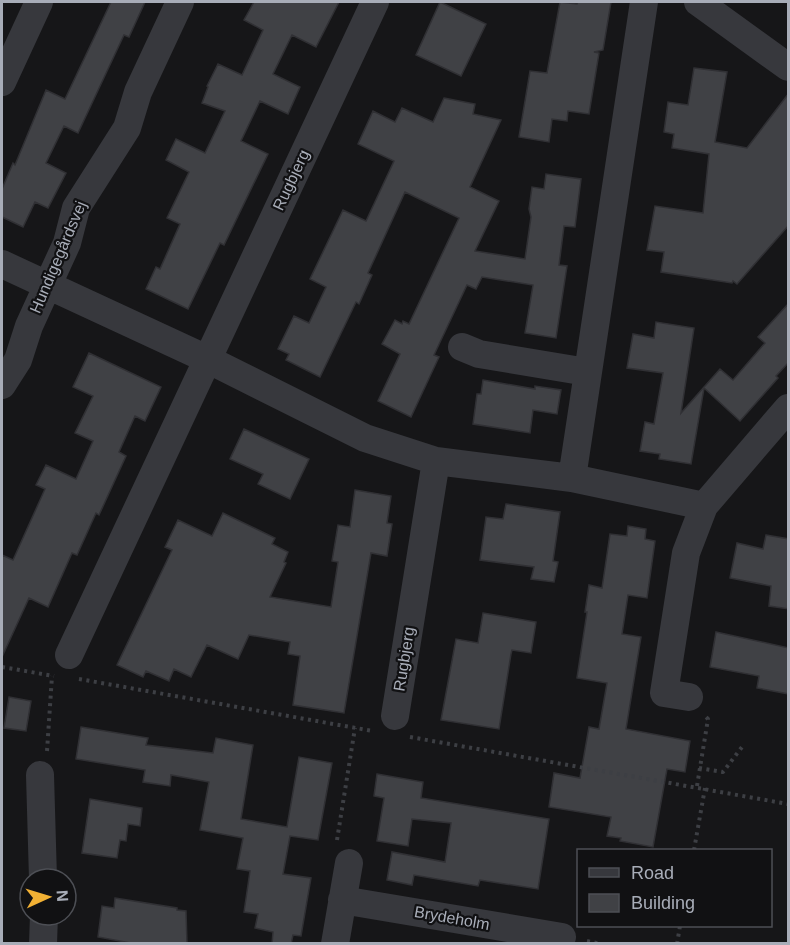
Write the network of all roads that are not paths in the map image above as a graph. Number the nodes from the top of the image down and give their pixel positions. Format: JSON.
{"nodes":[{"id":1,"x":39,"y":2,"type":"edge"},
{"id":2,"x":180,"y":2,"type":"edge"},
{"id":3,"x":375,"y":2,"type":"edge"},
{"id":4,"x":644,"y":2,"type":"edge"},
{"id":5,"x":698,"y":2,"type":"edge"},
{"id":6,"x":789,"y":67,"type":"edge"},
{"id":7,"x":2,"y":82,"type":"edge"},
{"id":8,"x":2,"y":264,"type":"edge"},
{"id":9,"x":47,"y":286,"type":"junction"},
{"id":10,"x":462,"y":347,"type":"dead end"},
{"id":11,"x":207,"y":359,"type":"junction"},
{"id":12,"x":587,"y":372,"type":"junction"},
{"id":13,"x":2,"y":385,"type":"edge"},
{"id":14,"x":789,"y":408,"type":"edge"},
{"id":15,"x":436,"y":460,"type":"junction"},
{"id":16,"x":572,"y":478,"type":"junction"},
{"id":17,"x":704,"y":506,"type":"junction"},
{"id":18,"x":61,"y":666,"type":"road end"},
{"id":19,"x":689,"y":697,"type":"road end"},
{"id":20,"x":395,"y":716,"type":"dead end"},
{"id":21,"x":40,"y":776,"type":"road end"},
{"id":22,"x":349,"y":863,"type":"road end"},
{"id":23,"x":43,"y":867,"type":"edge"},
{"id":24,"x":342,"y":900,"type":"junction"},
{"id":25,"x":44,"y":927,"type":"edge"},
{"id":26,"x":562,"y":937,"type":"dead end"},
{"id":27,"x":43,"y":944,"type":"edge"},
{"id":28,"x":334,"y":944,"type":"edge"}],
"edges":[{"from":1,"to":7,"type":"street"},
{"from":2,"to":9,"type":"street","name":"Hundigegårdsvej"},
{"from":3,"to":11,"type":"street","name":"Rugbjerg"},
{"from":4,"to":12,"type":"street"},
{"from":5,"to":6,"type":"street"},
{"from":8,"to":9,"type":"street"},
{"from":9,"to":11,"type":"street"},
{"from":9,"to":13,"type":"street","name":"Hundigegårdsvej"},
{"from":10,"to":12,"type":"street"},
{"from":11,"to":15,"type":"street"},
{"from":11,"to":18,"type":"street","name":"Rugbjerg"},
{"from":12,"to":16,"type":"street"},
{"from":14,"to":17,"type":"street"},
{"from":15,"to":16,"type":"street"},
{"from":15,"to":20,"type":"street","name":"Rugbjerg"},
{"from":16,"to":17,"type":"street"},
{"from":17,"to":19,"type":"street"},
{"from":21,"to":23,"type":"street"},
{"from":22,"to":24,"type":"street"},
{"from":24,"to":26,"type":"street","name":"Brydeholm"},
{"from":24,"to":28,"type":"street"},
{"from":25,"to":27,"type":"street"}]}
